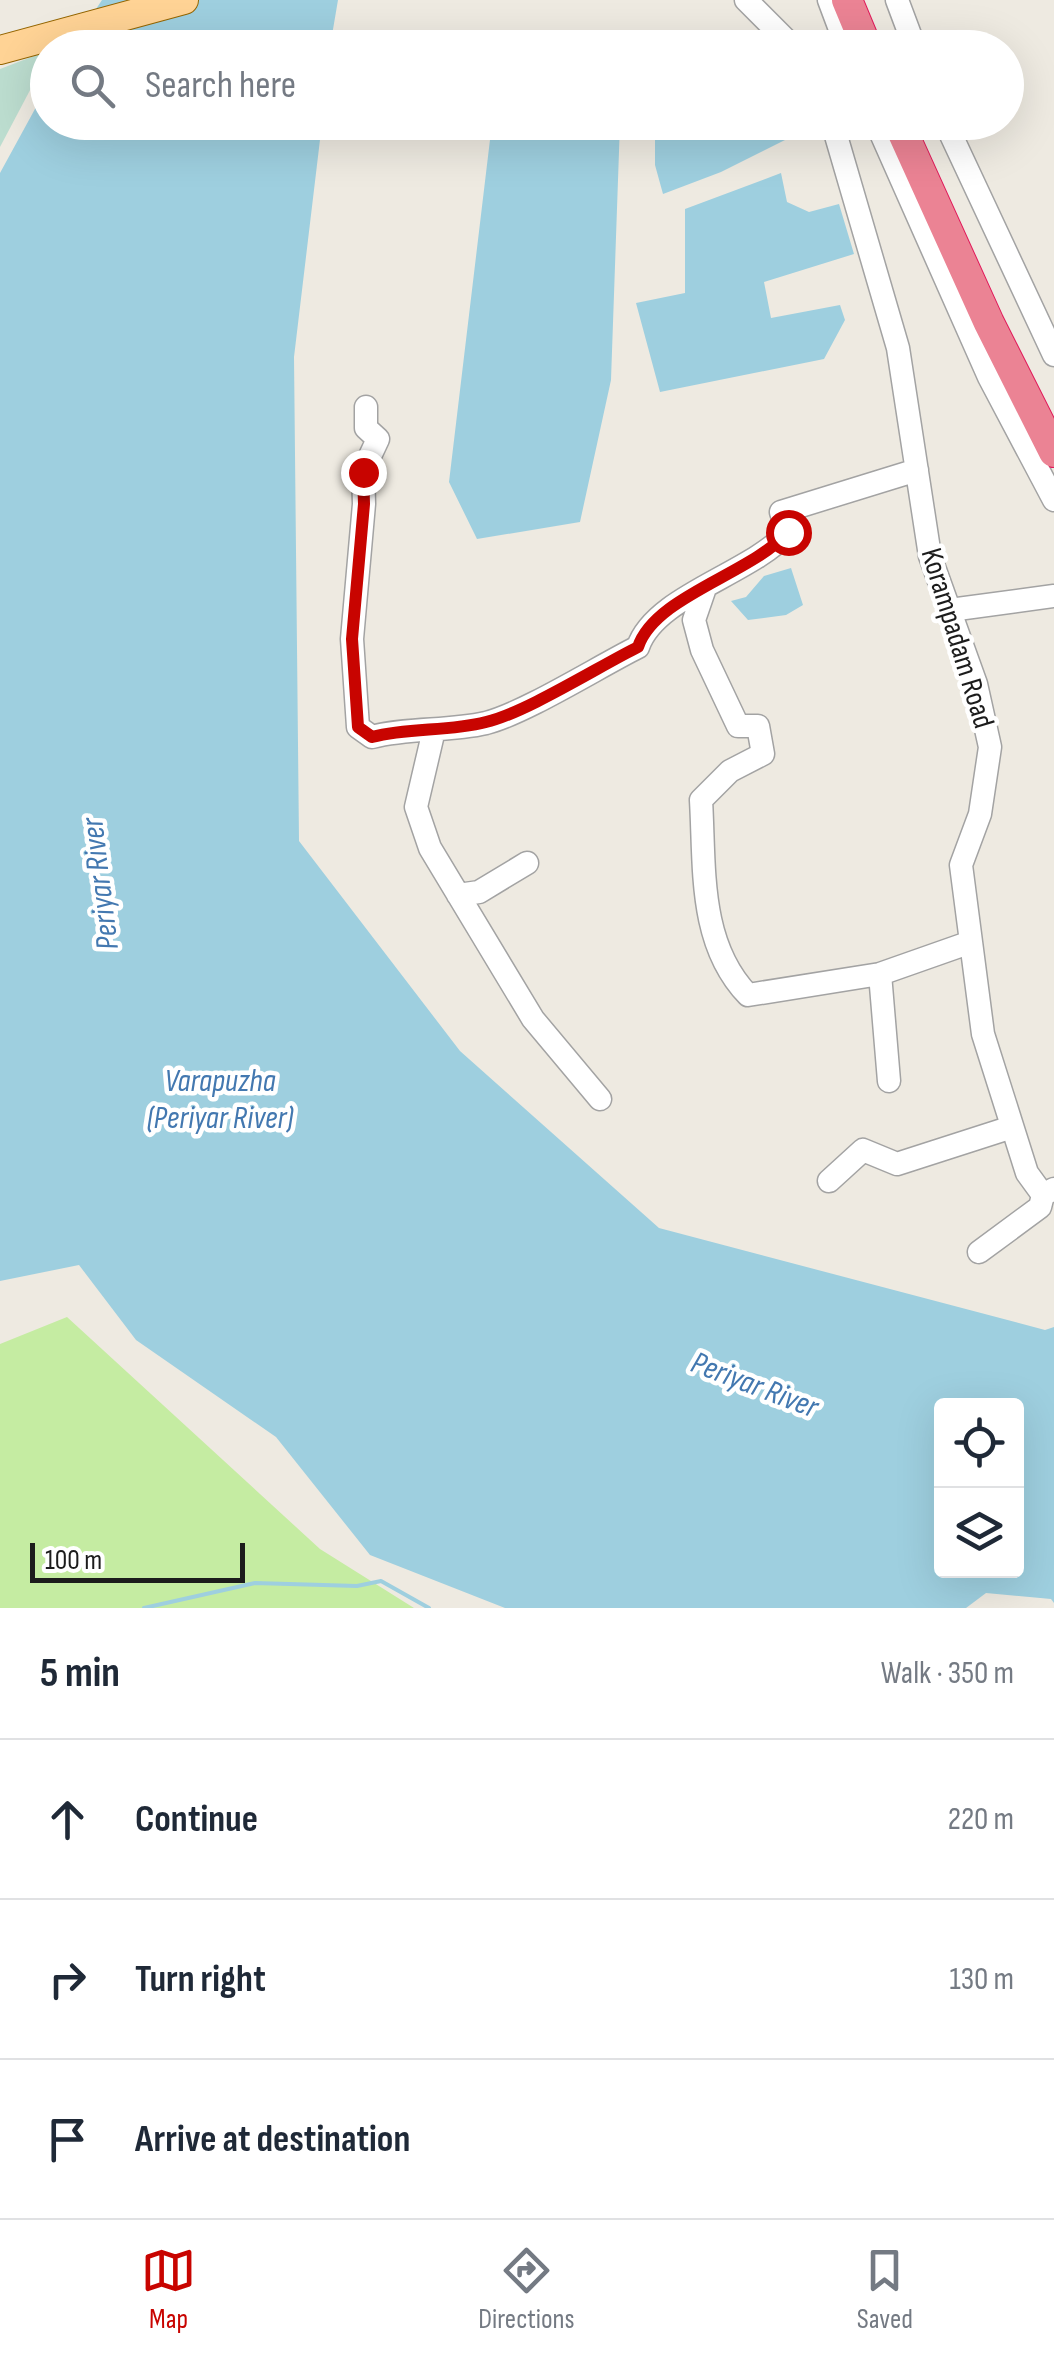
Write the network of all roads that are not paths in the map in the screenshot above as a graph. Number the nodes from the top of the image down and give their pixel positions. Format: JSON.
{"nodes":[{"id":1,"x":184,"y":0,"type":"edge"},
{"id":2,"x":746,"y":0,"type":"edge"},
{"id":3,"x":829,"y":0,"type":"edge"},
{"id":4,"x":848,"y":0,"type":"edge"},
{"id":5,"x":869,"y":0,"type":"edge"},
{"id":6,"x":897,"y":0,"type":"edge"},
{"id":7,"x":71,"y":30,"type":"edge"},
{"id":8,"x":776,"y":30,"type":"edge"},
{"id":9,"x":840,"y":30,"type":"edge"},
{"id":10,"x":860,"y":30,"type":"edge"},
{"id":11,"x":880,"y":30,"type":"edge"},
{"id":12,"x":908,"y":30,"type":"edge"},
{"id":13,"x":837,"y":140,"type":"edge"},
{"id":14,"x":884,"y":140,"type":"edge"},
{"id":15,"x":907,"y":140,"type":"edge"},
{"id":16,"x":926,"y":140,"type":"edge"},
{"id":17,"x":953,"y":140,"type":"edge"},
{"id":18,"x":996,"y":318,"type":"junction"},
{"id":19,"x":1054,"y":355,"type":"edge"},
{"id":20,"x":366,"y":406,"type":"dead end"},
{"id":21,"x":1054,"y":414,"type":"edge"},
{"id":22,"x":1054,"y":452,"type":"edge"},
{"id":23,"x":917,"y":470,"type":"junction"},
{"id":24,"x":1054,"y":500,"type":"edge"},
{"id":25,"x":706,"y":588,"type":"junction"},
{"id":26,"x":1054,"y":596,"type":"edge"},
{"id":27,"x":950,"y":610,"type":"junction"},
{"id":28,"x":434,"y":730,"type":"junction"},
{"id":29,"x":527,"y":863,"type":"dead end"},
{"id":30,"x":458,"y":894,"type":"junction"},
{"id":31,"x":971,"y":942,"type":"junction"},
{"id":32,"x":880,"y":974,"type":"junction"},
{"id":33,"x":890,"y":1081,"type":"dead end"},
{"id":34,"x":600,"y":1099,"type":"dead end"},
{"id":35,"x":1012,"y":1127,"type":"junction"},
{"id":36,"x":829,"y":1181,"type":"dead end"},
{"id":37,"x":1048,"y":1192,"type":"edge"},
{"id":38,"x":979,"y":1252,"type":"dead end"}],
"edges":[{"from":1,"to":7,"type":"main road"},
{"from":2,"to":8,"type":"street"},
{"from":3,"to":9,"type":"street"},
{"from":4,"to":10,"type":"highway"},
{"from":5,"to":11,"type":"highway"},
{"from":6,"to":12,"type":"street"},
{"from":13,"to":23,"type":"street","name":"Korampadam Road"},
{"from":14,"to":24,"type":"street"},
{"from":15,"to":18,"type":"highway"},
{"from":16,"to":18,"type":"highway"},
{"from":17,"to":19,"type":"street"},
{"from":18,"to":21,"type":"highway"},
{"from":18,"to":22,"type":"highway"},
{"from":20,"to":28,"type":"street"},
{"from":23,"to":25,"type":"street"},
{"from":23,"to":27,"type":"street","name":"Korampadam Road"},
{"from":25,"to":28,"type":"street"},
{"from":25,"to":32,"type":"street"},
{"from":26,"to":27,"type":"street"},
{"from":27,"to":31,"type":"street","name":"Korampadam Road"},
{"from":28,"to":30,"type":"street"},
{"from":29,"to":30,"type":"street"},
{"from":30,"to":34,"type":"street"},
{"from":31,"to":32,"type":"street"},
{"from":31,"to":35,"type":"street","name":"Korampadam Road"},
{"from":32,"to":33,"type":"street"},
{"from":35,"to":36,"type":"street"},
{"from":35,"to":37,"type":"street","name":"Korampadam Road"},
{"from":37,"to":38,"type":"street"}]}
